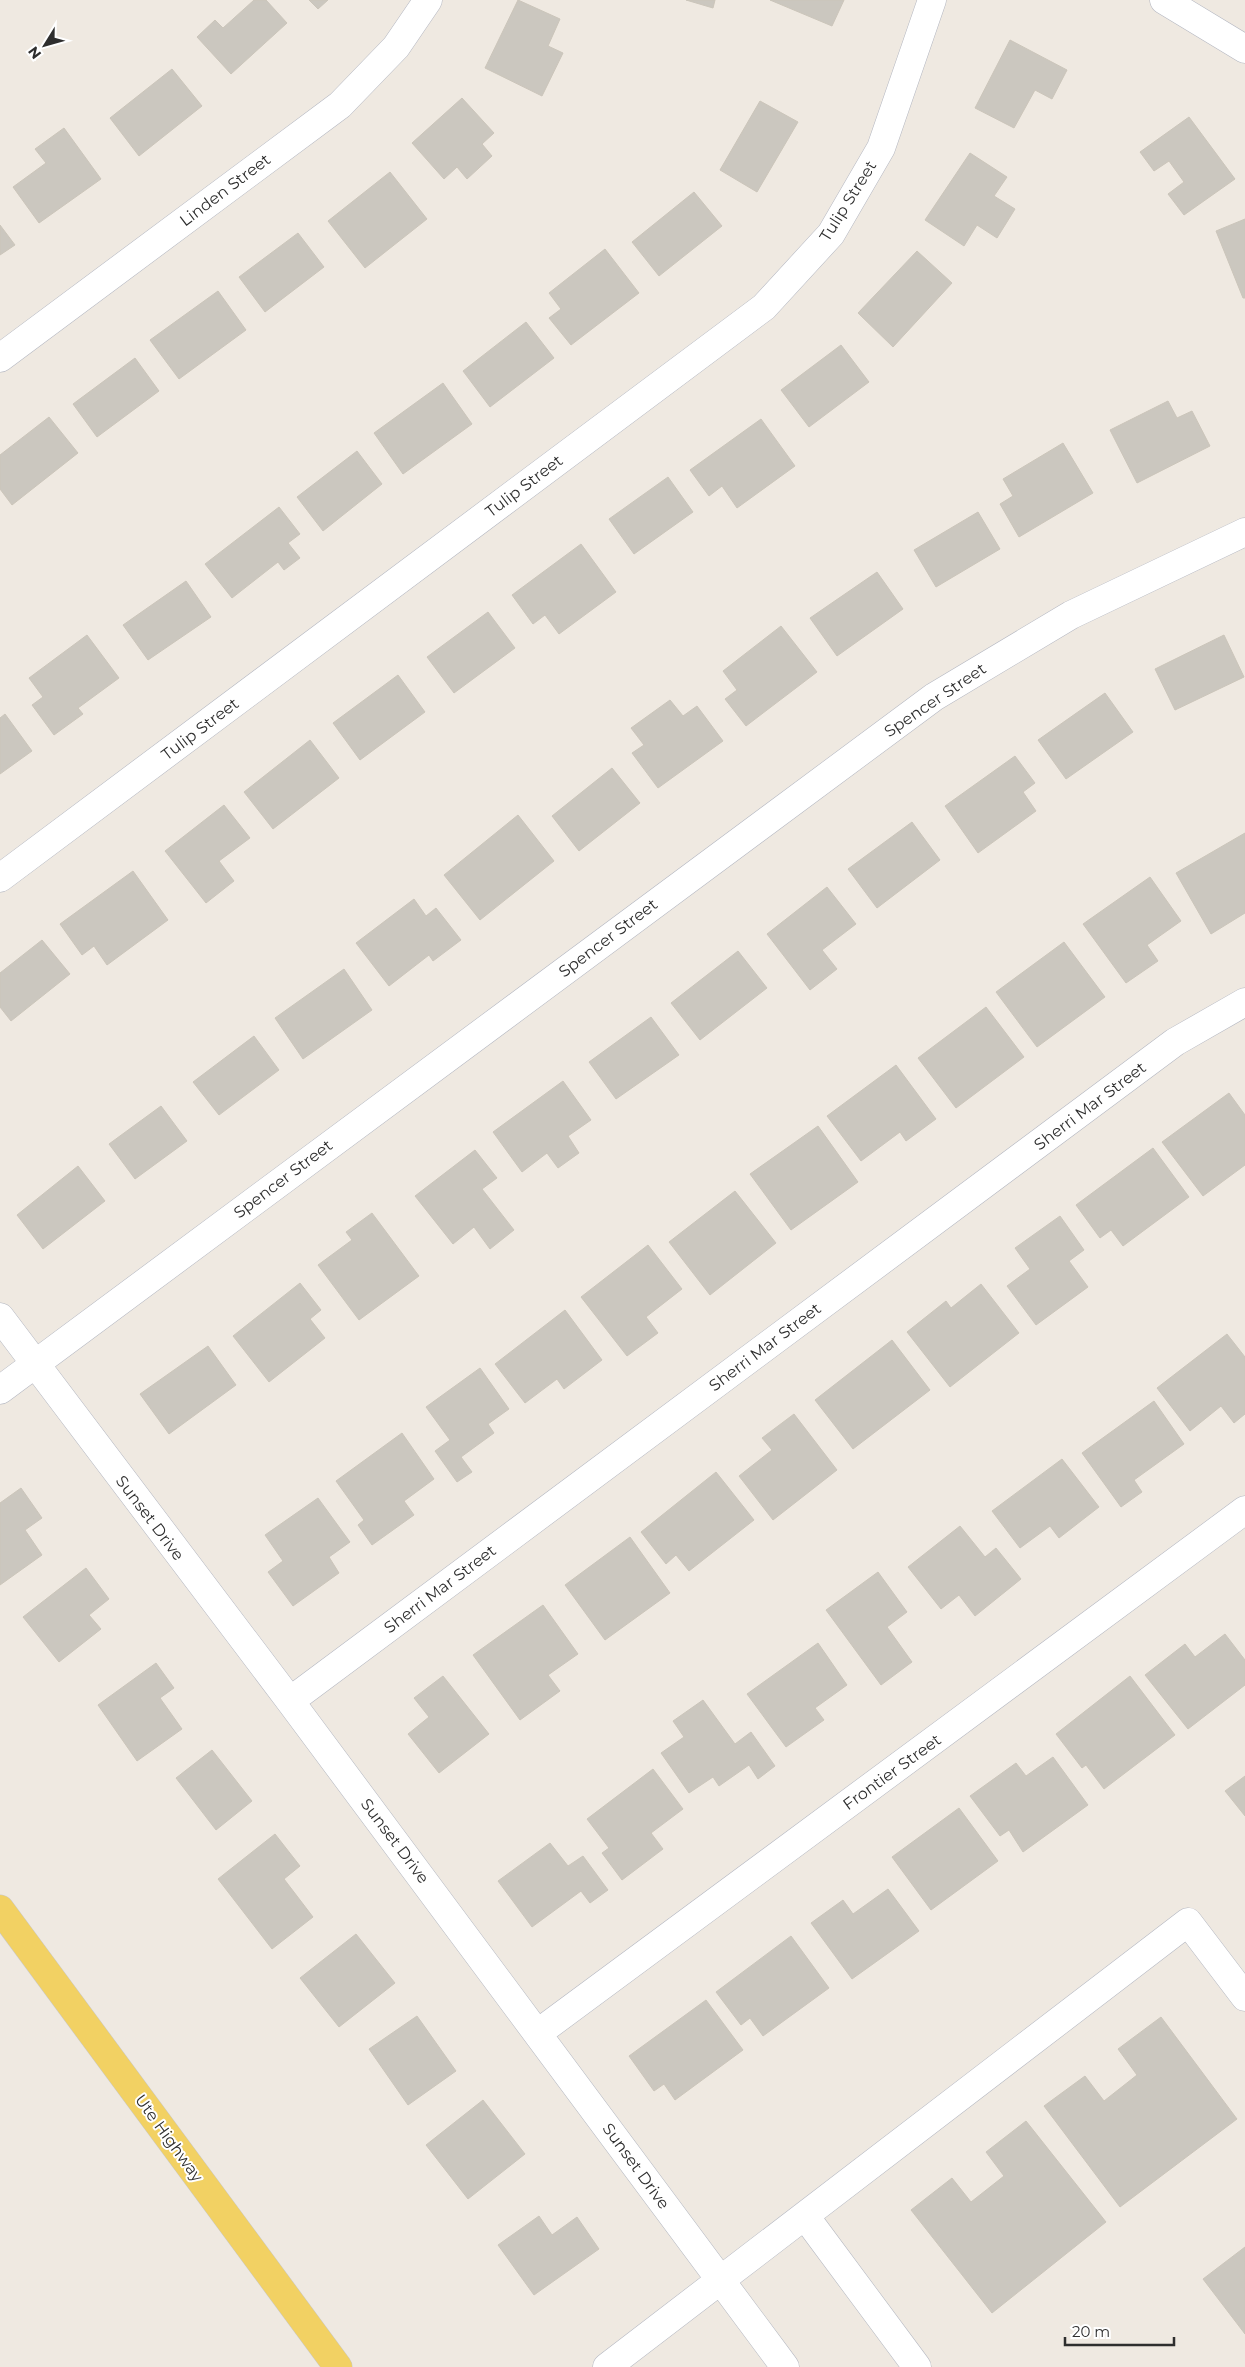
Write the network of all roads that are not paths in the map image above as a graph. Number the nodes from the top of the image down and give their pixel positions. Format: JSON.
{"nodes":[{"id":1,"x":428,"y":0,"type":"edge"},
{"id":2,"x":932,"y":0,"type":"edge"},
{"id":3,"x":1164,"y":0,"type":"edge"},
{"id":4,"x":1245,"y":49,"type":"edge"},
{"id":5,"x":0,"y":358,"type":"edge"},
{"id":6,"x":1245,"y":532,"type":"edge"},
{"id":7,"x":0,"y":878,"type":"edge"},
{"id":8,"x":1245,"y":1002,"type":"edge"},
{"id":9,"x":0,"y":1318,"type":"edge"},
{"id":10,"x":34,"y":1364,"type":"junction"},
{"id":11,"x":0,"y":1390,"type":"edge"},
{"id":12,"x":1241,"y":1522,"type":"edge"},
{"id":13,"x":290,"y":1701,"type":"junction"},
{"id":14,"x":0,"y":1909,"type":"edge"},
{"id":15,"x":1245,"y":1997,"type":"edge"},
{"id":16,"x":538,"y":2033,"type":"junction"},
{"id":17,"x":805,"y":2216,"type":"junction"},
{"id":18,"x":721,"y":2280,"type":"junction"},
{"id":19,"x":781,"y":2365,"type":"edge"},
{"id":20,"x":338,"y":2367,"type":"edge"},
{"id":21,"x":607,"y":2367,"type":"edge"},
{"id":22,"x":917,"y":2367,"type":"edge"}],
"edges":[{"from":1,"to":5,"type":"street","name":"Linden Street"},
{"from":2,"to":7,"type":"street","name":"Tulip Street"},
{"from":3,"to":4,"type":"street"},
{"from":6,"to":10,"type":"street","name":"Spencer Street"},
{"from":8,"to":13,"type":"street","name":"Sherri Mar Street"},
{"from":9,"to":10,"type":"street","name":"Sunset Drive"},
{"from":10,"to":11,"type":"street","name":"Spencer Street"},
{"from":10,"to":13,"type":"street","name":"Sunset Drive"},
{"from":12,"to":16,"type":"street","name":"Frontier Street"},
{"from":13,"to":16,"type":"street","name":"Sunset Drive"},
{"from":14,"to":20,"type":"main road","name":"Ute Highway"},
{"from":15,"to":17,"type":"street"},
{"from":16,"to":18,"type":"street","name":"Sunset Drive"},
{"from":17,"to":18,"type":"street"},
{"from":17,"to":22,"type":"street"},
{"from":18,"to":19,"type":"street","name":"Sunset Drive"},
{"from":18,"to":21,"type":"street"}]}
